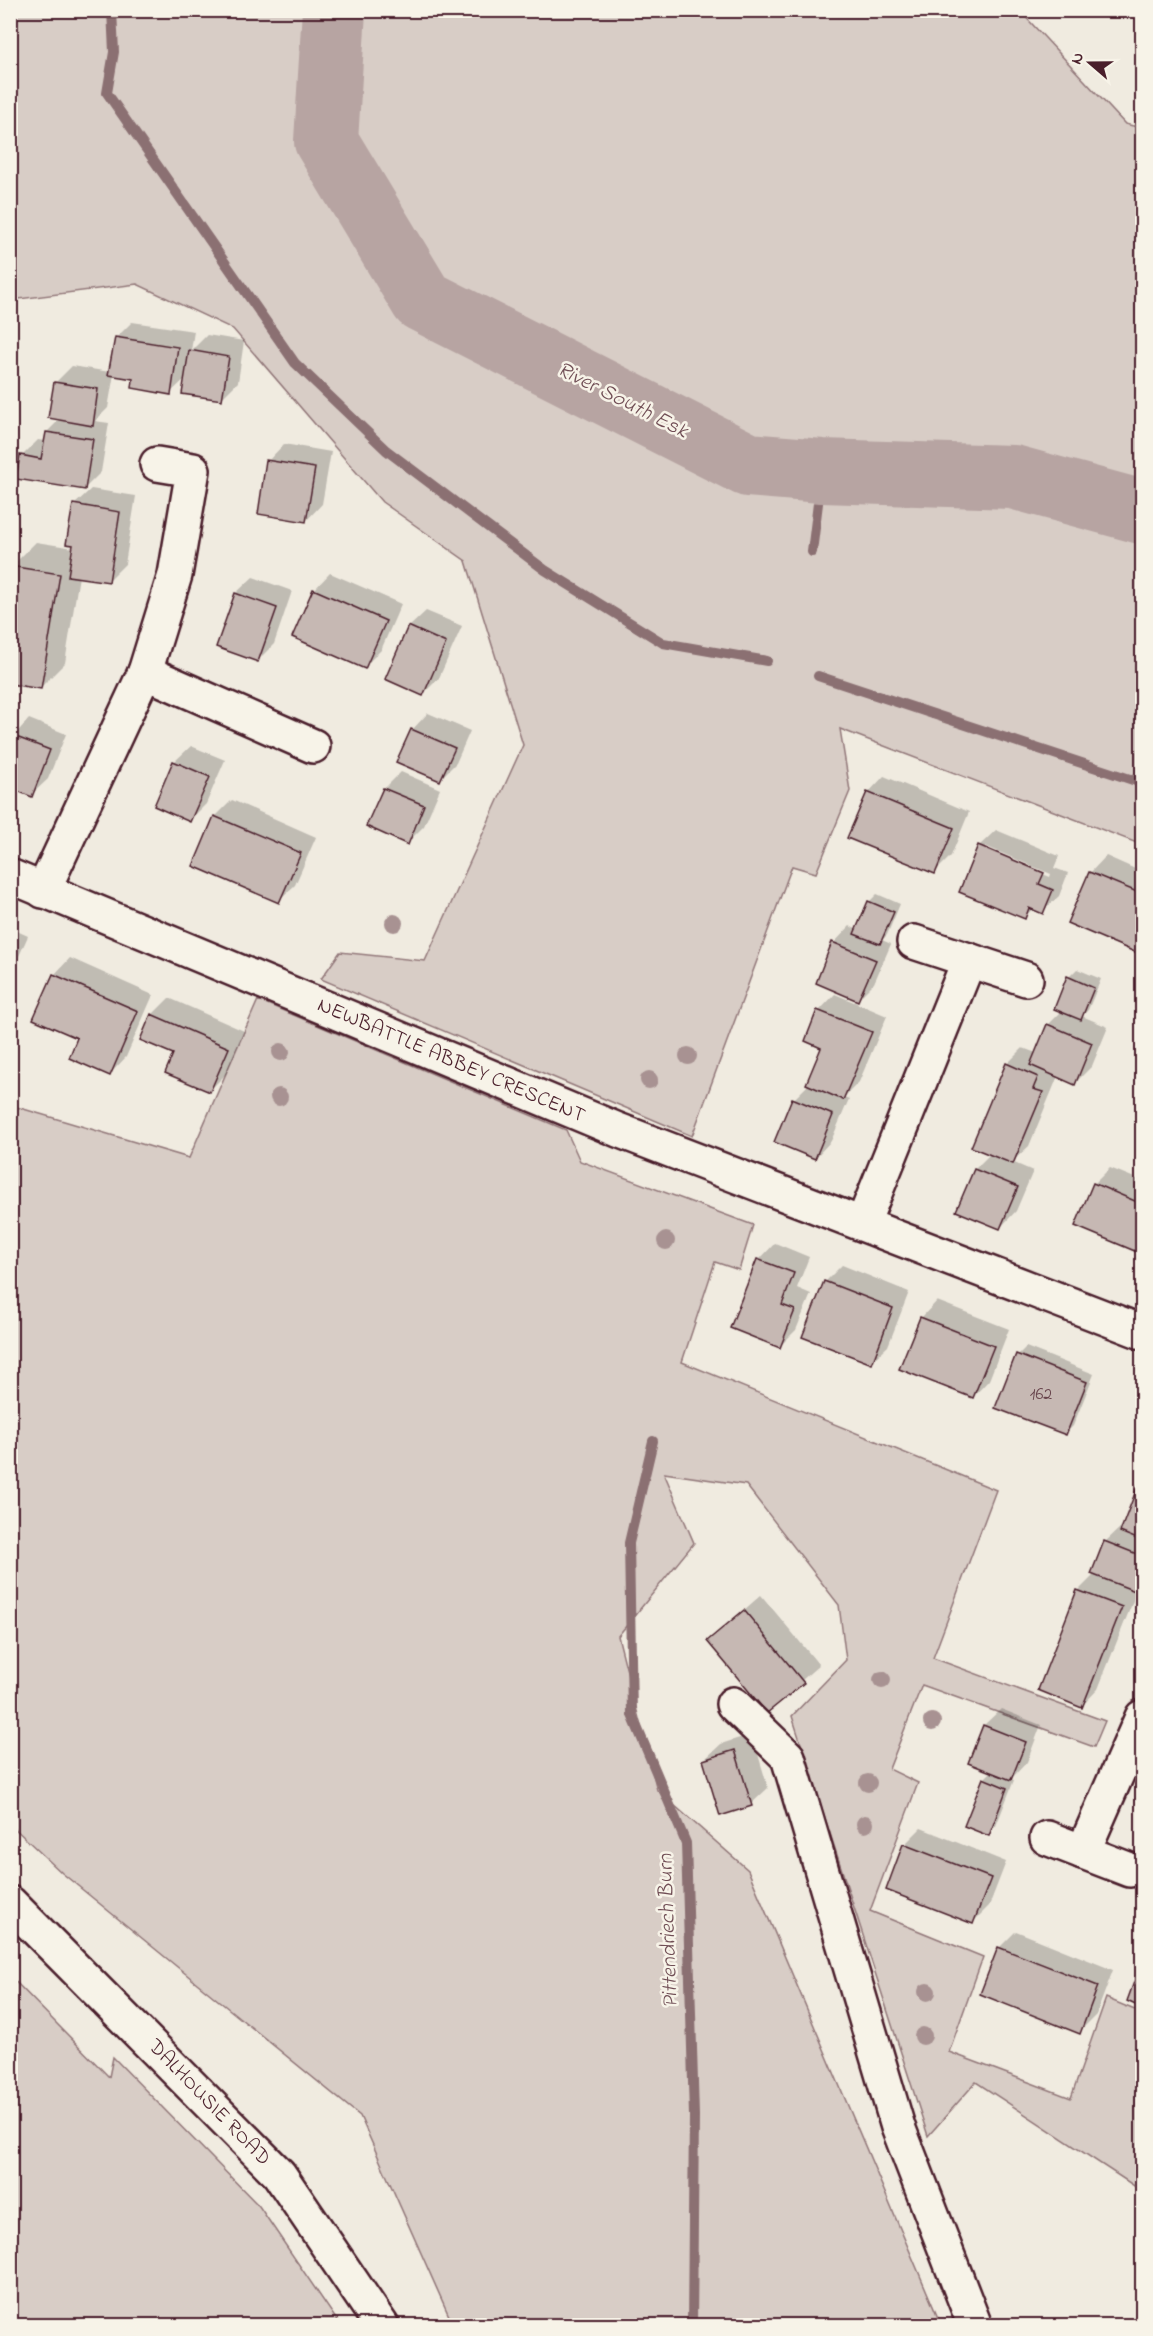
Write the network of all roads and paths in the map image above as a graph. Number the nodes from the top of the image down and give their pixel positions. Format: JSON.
{"nodes":[{"id":1,"x":157,"y":464,"type":"dead end"},
{"id":2,"x":145,"y":672,"type":"junction"},
{"id":3,"x":313,"y":747,"type":"dead end"},
{"id":4,"x":10,"y":876,"type":"edge"},
{"id":5,"x":43,"y":891,"type":"junction"},
{"id":6,"x":914,"y":942,"type":"dead end"},
{"id":7,"x":969,"y":960,"type":"junction"},
{"id":8,"x":1026,"y":979,"type":"dead end"},
{"id":9,"x":863,"y":1223,"type":"junction"},
{"id":10,"x":1143,"y":1332,"type":"edge"},
{"id":11,"x":734,"y":1704,"type":"dead end"},
{"id":12,"x":1143,"y":1717,"type":"edge"},
{"id":13,"x":1047,"y":1838,"type":"dead end"},
{"id":14,"x":1083,"y":1852,"type":"junction"},
{"id":15,"x":1130,"y":1870,"type":"dead end"},
{"id":16,"x":10,"y":1903,"type":"edge"},
{"id":17,"x":382,"y":2325,"type":"edge"},
{"id":18,"x":975,"y":2325,"type":"edge"}],
"edges":[{"from":1,"to":2,"type":"street"},
{"from":2,"to":3,"type":"street"},
{"from":2,"to":5,"type":"street"},
{"from":4,"to":5,"type":"street","name":"NEWBATTLE ABBEY CRESCENT"},
{"from":5,"to":9,"type":"street","name":"NEWBATTLE ABBEY CRESCENT"},
{"from":6,"to":7,"type":"street"},
{"from":7,"to":8,"type":"street"},
{"from":7,"to":9,"type":"street"},
{"from":9,"to":10,"type":"street","name":"NEWBATTLE ABBEY CRESCENT"},
{"from":11,"to":18,"type":"street"},
{"from":12,"to":14,"type":"street"},
{"from":13,"to":14,"type":"street"},
{"from":14,"to":15,"type":"street"},
{"from":16,"to":17,"type":"street","name":"DALHOUSIE ROAD"}]}
